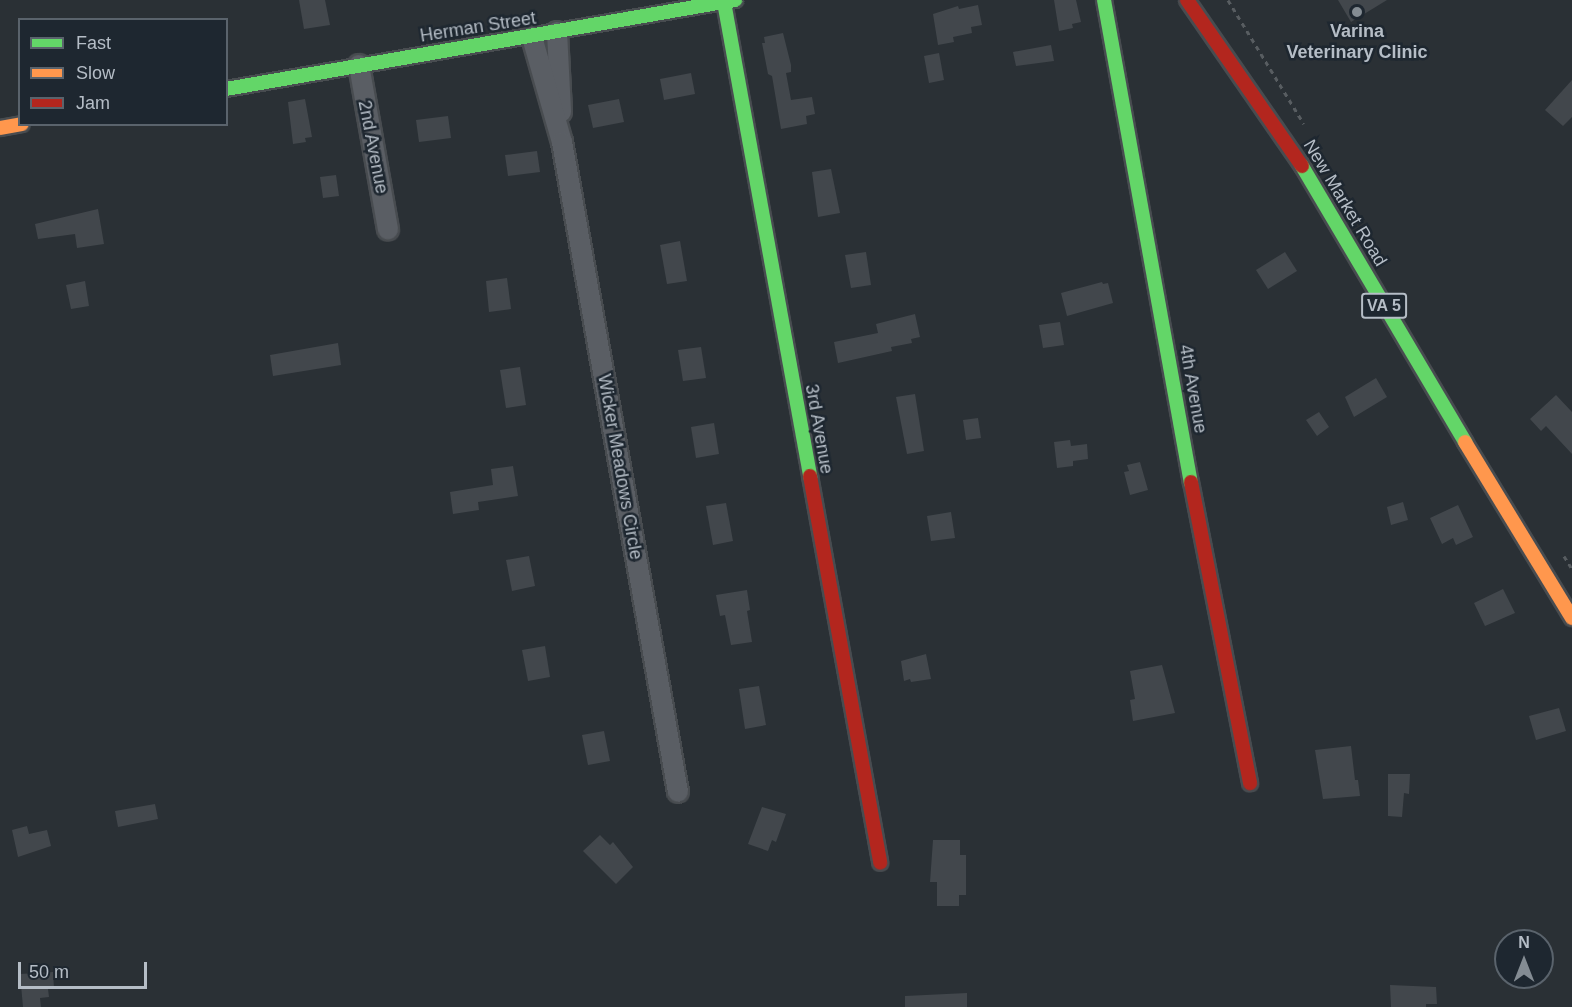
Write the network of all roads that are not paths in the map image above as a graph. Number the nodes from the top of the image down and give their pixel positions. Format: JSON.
{"nodes":[{"id":1,"x":1104,"y":0,"type":"edge"},
{"id":2,"x":1187,"y":0,"type":"edge"},
{"id":3,"x":730,"y":1,"type":"edge"},
{"id":4,"x":557,"y":32,"type":"junction"},
{"id":5,"x":532,"y":37,"type":"junction"},
{"id":6,"x":359,"y":65,"type":"junction"},
{"id":7,"x":228,"y":88,"type":"edge"},
{"id":8,"x":18,"y":125,"type":"edge"},
{"id":9,"x":0,"y":128,"type":"edge"},
{"id":10,"x":562,"y":142,"type":"junction"},
{"id":11,"x":388,"y":229,"type":"dead end"},
{"id":12,"x":1572,"y":618,"type":"edge"},
{"id":13,"x":1250,"y":783,"type":"dead end"},
{"id":14,"x":678,"y":792,"type":"dead end"},
{"id":15,"x":880,"y":863,"type":"dead end"}],
"edges":[{"from":1,"to":13,"type":"street","name":"4th Avenue"},
{"from":2,"to":12,"type":"street","name":"New Market Road","number":"VA 5"},
{"from":3,"to":4,"type":"street","name":"Herman Street"},
{"from":3,"to":15,"type":"street","name":"3rd Avenue"},
{"from":4,"to":5,"type":"street","name":"Herman Street"},
{"from":4,"to":10,"type":"street","name":"Wicker Meadows Circle"},
{"from":5,"to":6,"type":"street","name":"Herman Street"},
{"from":5,"to":10,"type":"street","name":"Wicker Meadows Circle"},
{"from":6,"to":7,"type":"street","name":"Herman Street"},
{"from":6,"to":11,"type":"street","name":"2nd Avenue"},
{"from":8,"to":9,"type":"street"},
{"from":10,"to":14,"type":"street","name":"Wicker Meadows Circle"}]}
